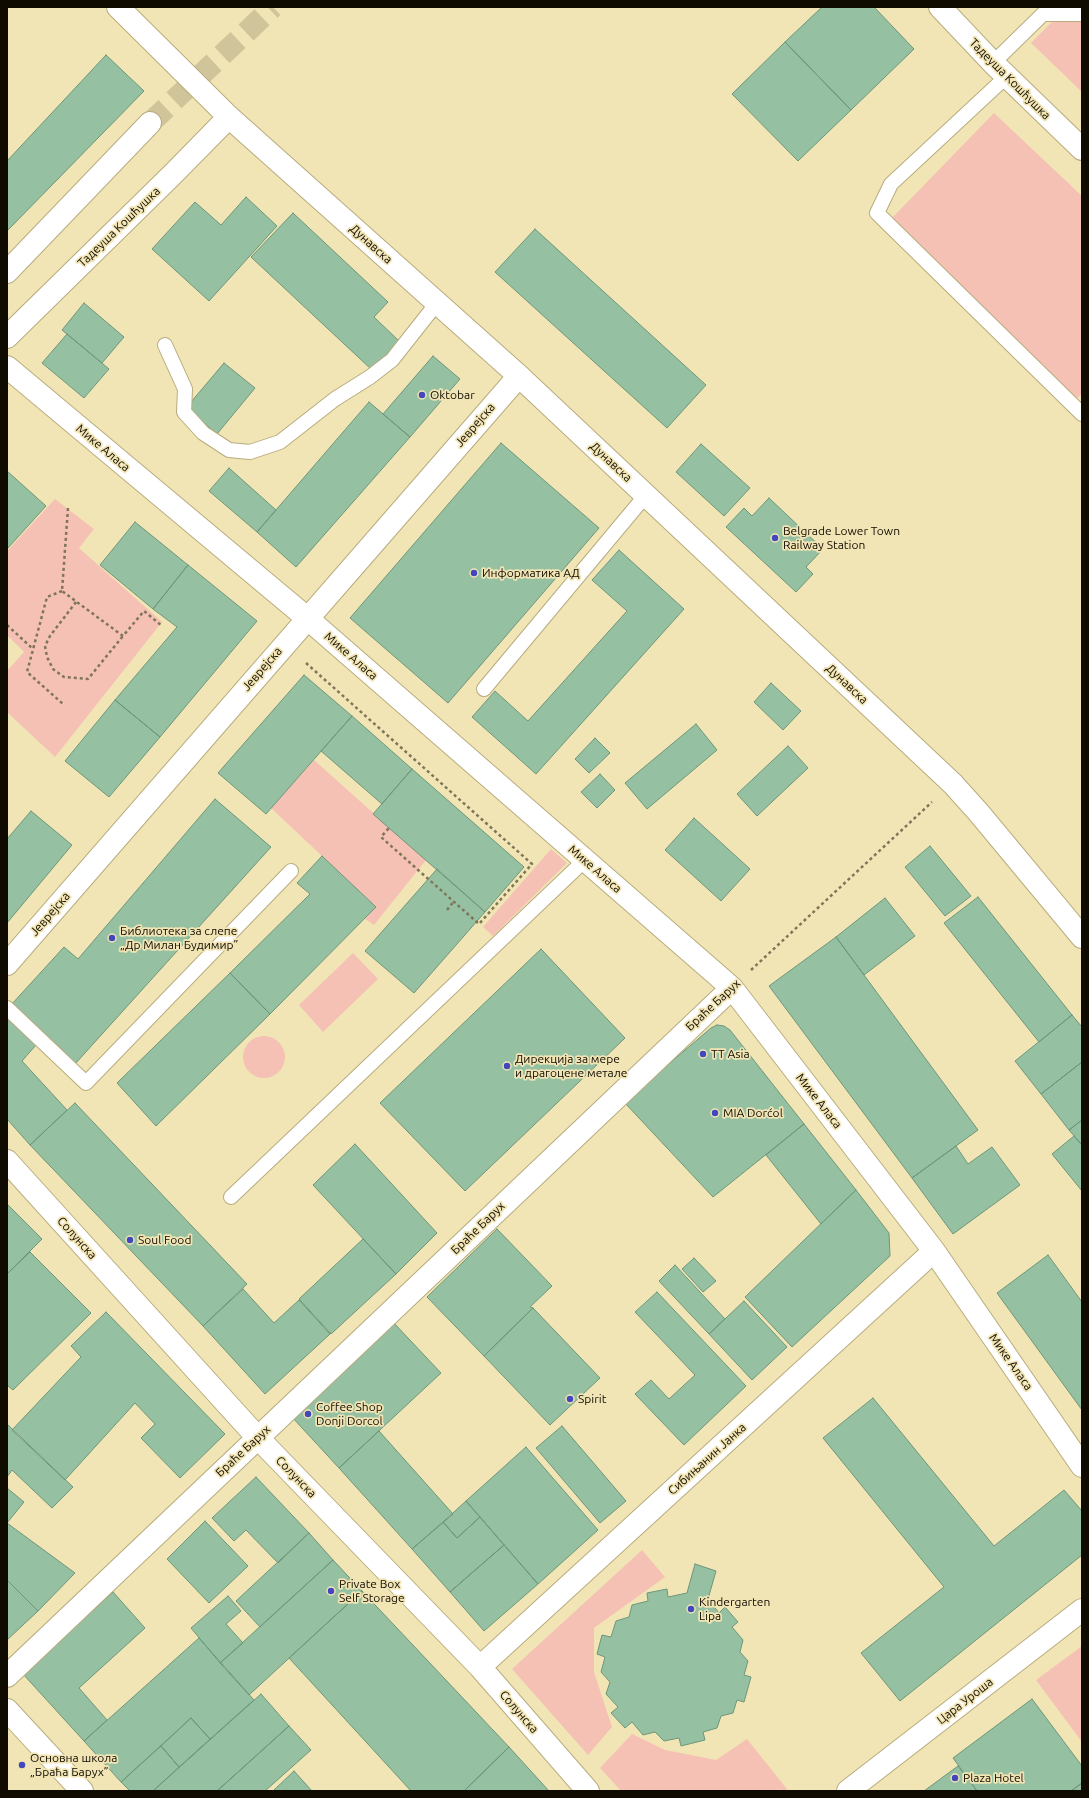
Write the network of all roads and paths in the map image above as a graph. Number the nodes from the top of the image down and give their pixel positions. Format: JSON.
{"nodes":[{"id":1,"x":118,"y":7,"type":"edge"},
{"id":2,"x":940,"y":7,"type":"edge"},
{"id":3,"x":1082,"y":14,"type":"edge"},
{"id":4,"x":1000,"y":69,"type":"junction"},
{"id":5,"x":229,"y":117,"type":"junction"},
{"id":6,"x":150,"y":123,"type":"tunnel mouth"},
{"id":7,"x":1082,"y":149,"type":"edge"},
{"id":8,"x":7,"y":272,"type":"edge"},
{"id":9,"x":437,"y":303,"type":"junction"},
{"id":10,"x":7,"y":337,"type":"edge"},
{"id":11,"x":165,"y":345,"type":"dead end"},
{"id":12,"x":7,"y":367,"type":"edge"},
{"id":13,"x":518,"y":376,"type":"junction"},
{"id":14,"x":1082,"y":414,"type":"edge"},
{"id":15,"x":646,"y":494,"type":"junction"},
{"id":16,"x":68,"y":508,"type":"dead end"},
{"id":17,"x":62,"y":591,"type":"junction"},
{"id":18,"x":76,"y":602,"type":"junction"},
{"id":19,"x":307,"y":618,"type":"junction"},
{"id":20,"x":7,"y":625,"type":"edge"},
{"id":21,"x":162,"y":626,"type":"dead end"},
{"id":22,"x":123,"y":636,"type":"junction"},
{"id":23,"x":284,"y":644,"type":"junction"},
{"id":24,"x":33,"y":649,"type":"junction"},
{"id":25,"x":484,"y":689,"type":"dead end"},
{"id":26,"x":64,"y":704,"type":"dead end"},
{"id":27,"x":953,"y":784,"type":"junction"},
{"id":28,"x":389,"y":828,"type":"dead end"},
{"id":29,"x":585,"y":860,"type":"junction"},
{"id":30,"x":291,"y":871,"type":"dead end"},
{"id":31,"x":454,"y":902,"type":"junction"},
{"id":32,"x":447,"y":910,"type":"dead end"},
{"id":33,"x":1082,"y":937,"type":"edge"},
{"id":34,"x":7,"y":964,"type":"edge"},
{"id":35,"x":732,"y":988,"type":"junction"},
{"id":36,"x":7,"y":1008,"type":"edge"},
{"id":37,"x":7,"y":1161,"type":"edge"},
{"id":38,"x":231,"y":1196,"type":"dead end"},
{"id":39,"x":934,"y":1251,"type":"junction"},
{"id":40,"x":258,"y":1438,"type":"junction"},
{"id":41,"x":1082,"y":1466,"type":"edge"},
{"id":42,"x":1082,"y":1610,"type":"edge"},
{"id":43,"x":480,"y":1667,"type":"junction"},
{"id":44,"x":7,"y":1676,"type":"edge"},
{"id":45,"x":7,"y":1710,"type":"edge"},
{"id":46,"x":82,"y":1791,"type":"edge"},
{"id":47,"x":588,"y":1791,"type":"edge"},
{"id":48,"x":848,"y":1791,"type":"edge"}],
"edges":[{"from":1,"to":5,"type":"street","name":"Дунавска"},
{"from":2,"to":4,"type":"street","name":"Тадеуша Кошћушка"},
{"from":3,"to":4,"type":"lane"},
{"from":4,"to":7,"type":"street","name":"Тадеуша Кошћушка"},
{"from":4,"to":14,"type":"lane"},
{"from":5,"to":9,"type":"street","name":"Дунавска"},
{"from":5,"to":10,"type":"street","name":"Тадеуша Кошћушка"},
{"from":6,"to":8,"type":"street"},
{"from":9,"to":11,"type":"lane"},
{"from":9,"to":13,"type":"street","name":"Дунавска"},
{"from":12,"to":19,"type":"street","name":"Мике Аласа"},
{"from":13,"to":15,"type":"street","name":"Дунавска"},
{"from":13,"to":19,"type":"street","name":"Јеврејска"},
{"from":15,"to":25,"type":"lane"},
{"from":15,"to":27,"type":"street","name":"Дунавска"},
{"from":16,"to":17,"type":"path"},
{"from":17,"to":18,"type":"path"},
{"from":17,"to":24,"type":"path"},
{"from":18,"to":22,"type":"path"},
{"from":18,"to":22,"type":"path"},
{"from":19,"to":23,"type":"street","name":"Јеврејска"},
{"from":19,"to":29,"type":"street","name":"Мике Аласа"},
{"from":20,"to":24,"type":"path"},
{"from":21,"to":22,"type":"path"},
{"from":23,"to":31,"type":"path"},
{"from":23,"to":34,"type":"street","name":"Јеврејска"},
{"from":24,"to":26,"type":"path"},
{"from":27,"to":33,"type":"street","name":"Дунавска"},
{"from":27,"to":35,"type":"path","name":"Браће Барух"},
{"from":28,"to":31,"type":"path"},
{"from":29,"to":35,"type":"street","name":"Мике Аласа"},
{"from":29,"to":38,"type":"lane"},
{"from":30,"to":36,"type":"lane"},
{"from":31,"to":32,"type":"path"},
{"from":35,"to":39,"type":"street","name":"Мике Аласа"},
{"from":35,"to":40,"type":"street","name":"Браће Барух"},
{"from":37,"to":40,"type":"street","name":"Солунска"},
{"from":39,"to":41,"type":"street","name":"Мике Аласа"},
{"from":39,"to":43,"type":"street","name":"Сибињанин Јанка"},
{"from":40,"to":43,"type":"street","name":"Солунска"},
{"from":40,"to":44,"type":"street","name":"Браће Барух"},
{"from":42,"to":48,"type":"street","name":"Цара Уроша"},
{"from":43,"to":47,"type":"street","name":"Солунска"},
{"from":45,"to":46,"type":"street"}]}
